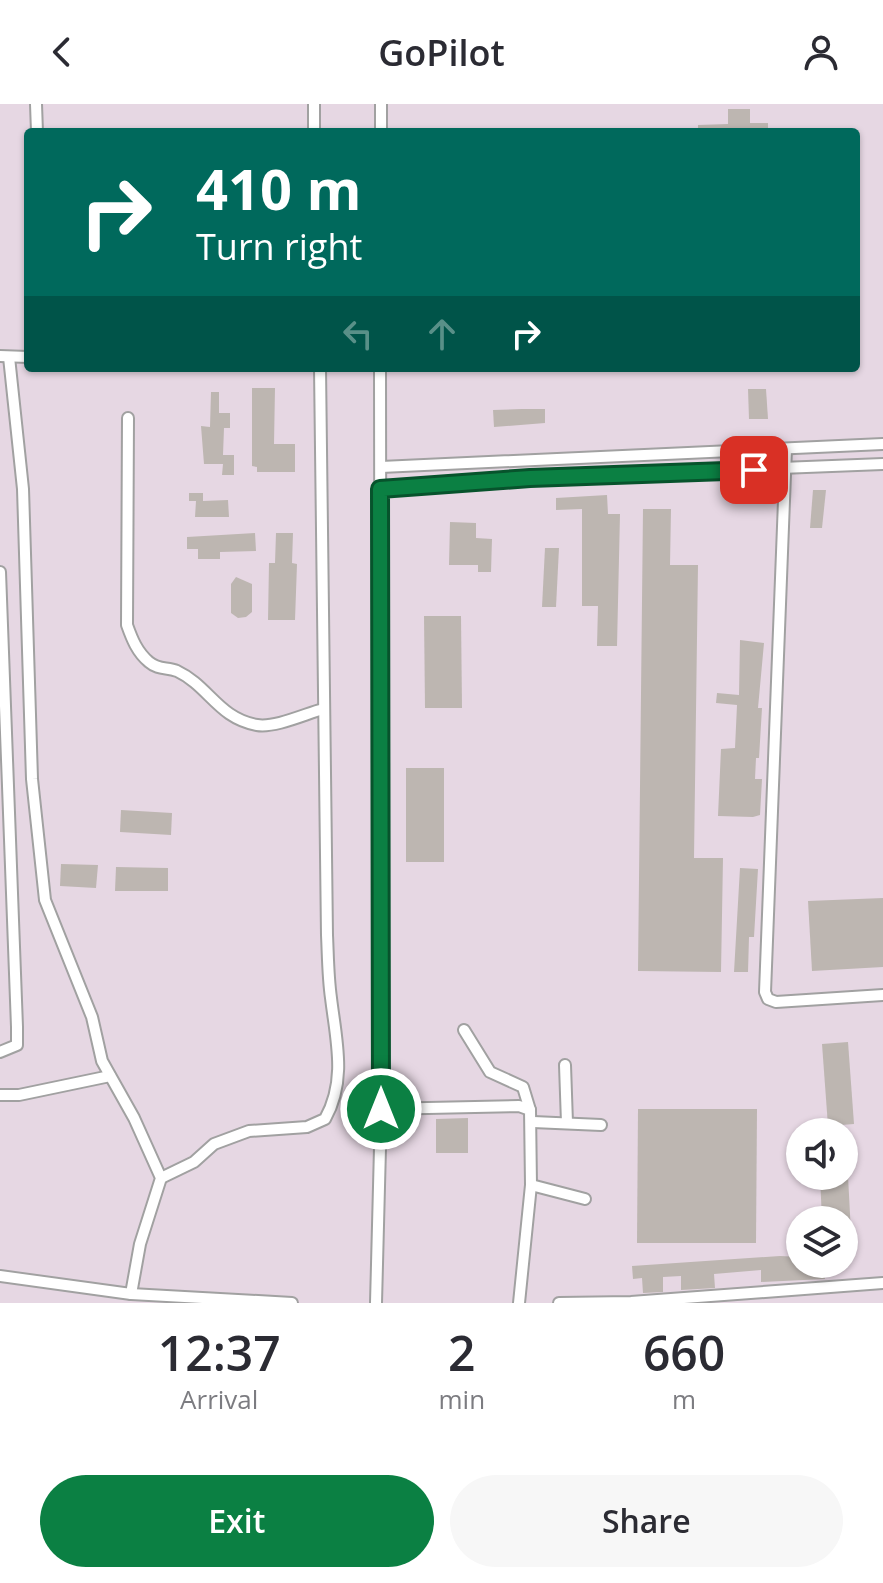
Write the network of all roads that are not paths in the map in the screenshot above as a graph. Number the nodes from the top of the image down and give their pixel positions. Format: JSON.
{"nodes":[{"id":1,"x":36,"y":104,"type":"edge"},
{"id":2,"x":314,"y":104,"type":"edge"},
{"id":3,"x":381,"y":104,"type":"edge"},
{"id":4,"x":37,"y":128,"type":"edge"},
{"id":5,"x":314,"y":128,"type":"edge"},
{"id":6,"x":381,"y":128,"type":"edge"},
{"id":7,"x":4,"y":356,"type":"edge"},
{"id":8,"x":24,"y":357,"type":"edge"},
{"id":9,"x":320,"y":372,"type":"edge"},
{"id":10,"x":380,"y":372,"type":"edge"},
{"id":11,"x":128,"y":418,"type":"dead end"},
{"id":12,"x":883,"y":444,"type":"edge"},
{"id":13,"x":786,"y":449,"type":"junction"},
{"id":14,"x":883,"y":464,"type":"edge"},
{"id":15,"x":381,"y":467,"type":"junction"},
{"id":16,"x":785,"y":469,"type":"junction"},
{"id":17,"x":380,"y":489,"type":"junction"},
{"id":18,"x":0,"y":572,"type":"edge"},
{"id":19,"x":323,"y":709,"type":"junction"},
{"id":20,"x":2,"y":717,"type":"edge"},
{"id":21,"x":883,"y":995,"type":"edge"},
{"id":22,"x":464,"y":1030,"type":"dead end"},
{"id":23,"x":0,"y":1052,"type":"edge"},
{"id":24,"x":565,"y":1065,"type":"dead end"},
{"id":25,"x":110,"y":1076,"type":"junction"},
{"id":26,"x":0,"y":1095,"type":"edge"},
{"id":27,"x":381,"y":1109,"type":"junction"},
{"id":28,"x":530,"y":1110,"type":"junction"},
{"id":29,"x":533,"y":1122,"type":"junction"},
{"id":30,"x":567,"y":1123,"type":"junction"},
{"id":31,"x":601,"y":1125,"type":"dead end"},
{"id":32,"x":161,"y":1178,"type":"junction"},
{"id":33,"x":531,"y":1185,"type":"junction"},
{"id":34,"x":585,"y":1199,"type":"dead end"},
{"id":35,"x":0,"y":1276,"type":"edge"},
{"id":36,"x":883,"y":1283,"type":"edge"},
{"id":37,"x":131,"y":1294,"type":"junction"},
{"id":38,"x":631,"y":1302,"type":"edge"},
{"id":39,"x":292,"y":1303,"type":"edge"},
{"id":40,"x":376,"y":1303,"type":"edge"},
{"id":41,"x":519,"y":1303,"type":"edge"},
{"id":42,"x":559,"y":1303,"type":"edge"}],
"edges":[{"from":1,"to":4,"type":"street"},
{"from":2,"to":5,"type":"street"},
{"from":3,"to":6,"type":"street"},
{"from":7,"to":8,"type":"street"},
{"from":7,"to":25,"type":"street"},
{"from":9,"to":19,"type":"street"},
{"from":10,"to":15,"type":"street"},
{"from":11,"to":19,"type":"street"},
{"from":12,"to":13,"type":"street"},
{"from":13,"to":15,"type":"street"},
{"from":13,"to":16,"type":"street"},
{"from":14,"to":16,"type":"street"},
{"from":15,"to":17,"type":"street"},
{"from":16,"to":17,"type":"street"},
{"from":16,"to":21,"type":"street"},
{"from":17,"to":27,"type":"street"},
{"from":18,"to":20,"type":"street"},
{"from":19,"to":32,"type":"street"},
{"from":20,"to":23,"type":"street"},
{"from":22,"to":28,"type":"street"},
{"from":24,"to":30,"type":"street"},
{"from":25,"to":26,"type":"street"},
{"from":25,"to":32,"type":"street"},
{"from":27,"to":28,"type":"street"},
{"from":27,"to":40,"type":"street"},
{"from":28,"to":29,"type":"street"},
{"from":29,"to":30,"type":"street"},
{"from":29,"to":33,"type":"street"},
{"from":30,"to":31,"type":"street"},
{"from":32,"to":37,"type":"street"},
{"from":33,"to":34,"type":"street"},
{"from":33,"to":41,"type":"street"},
{"from":35,"to":37,"type":"street"},
{"from":36,"to":38,"type":"street"},
{"from":37,"to":39,"type":"street"},
{"from":38,"to":42,"type":"street"}]}
